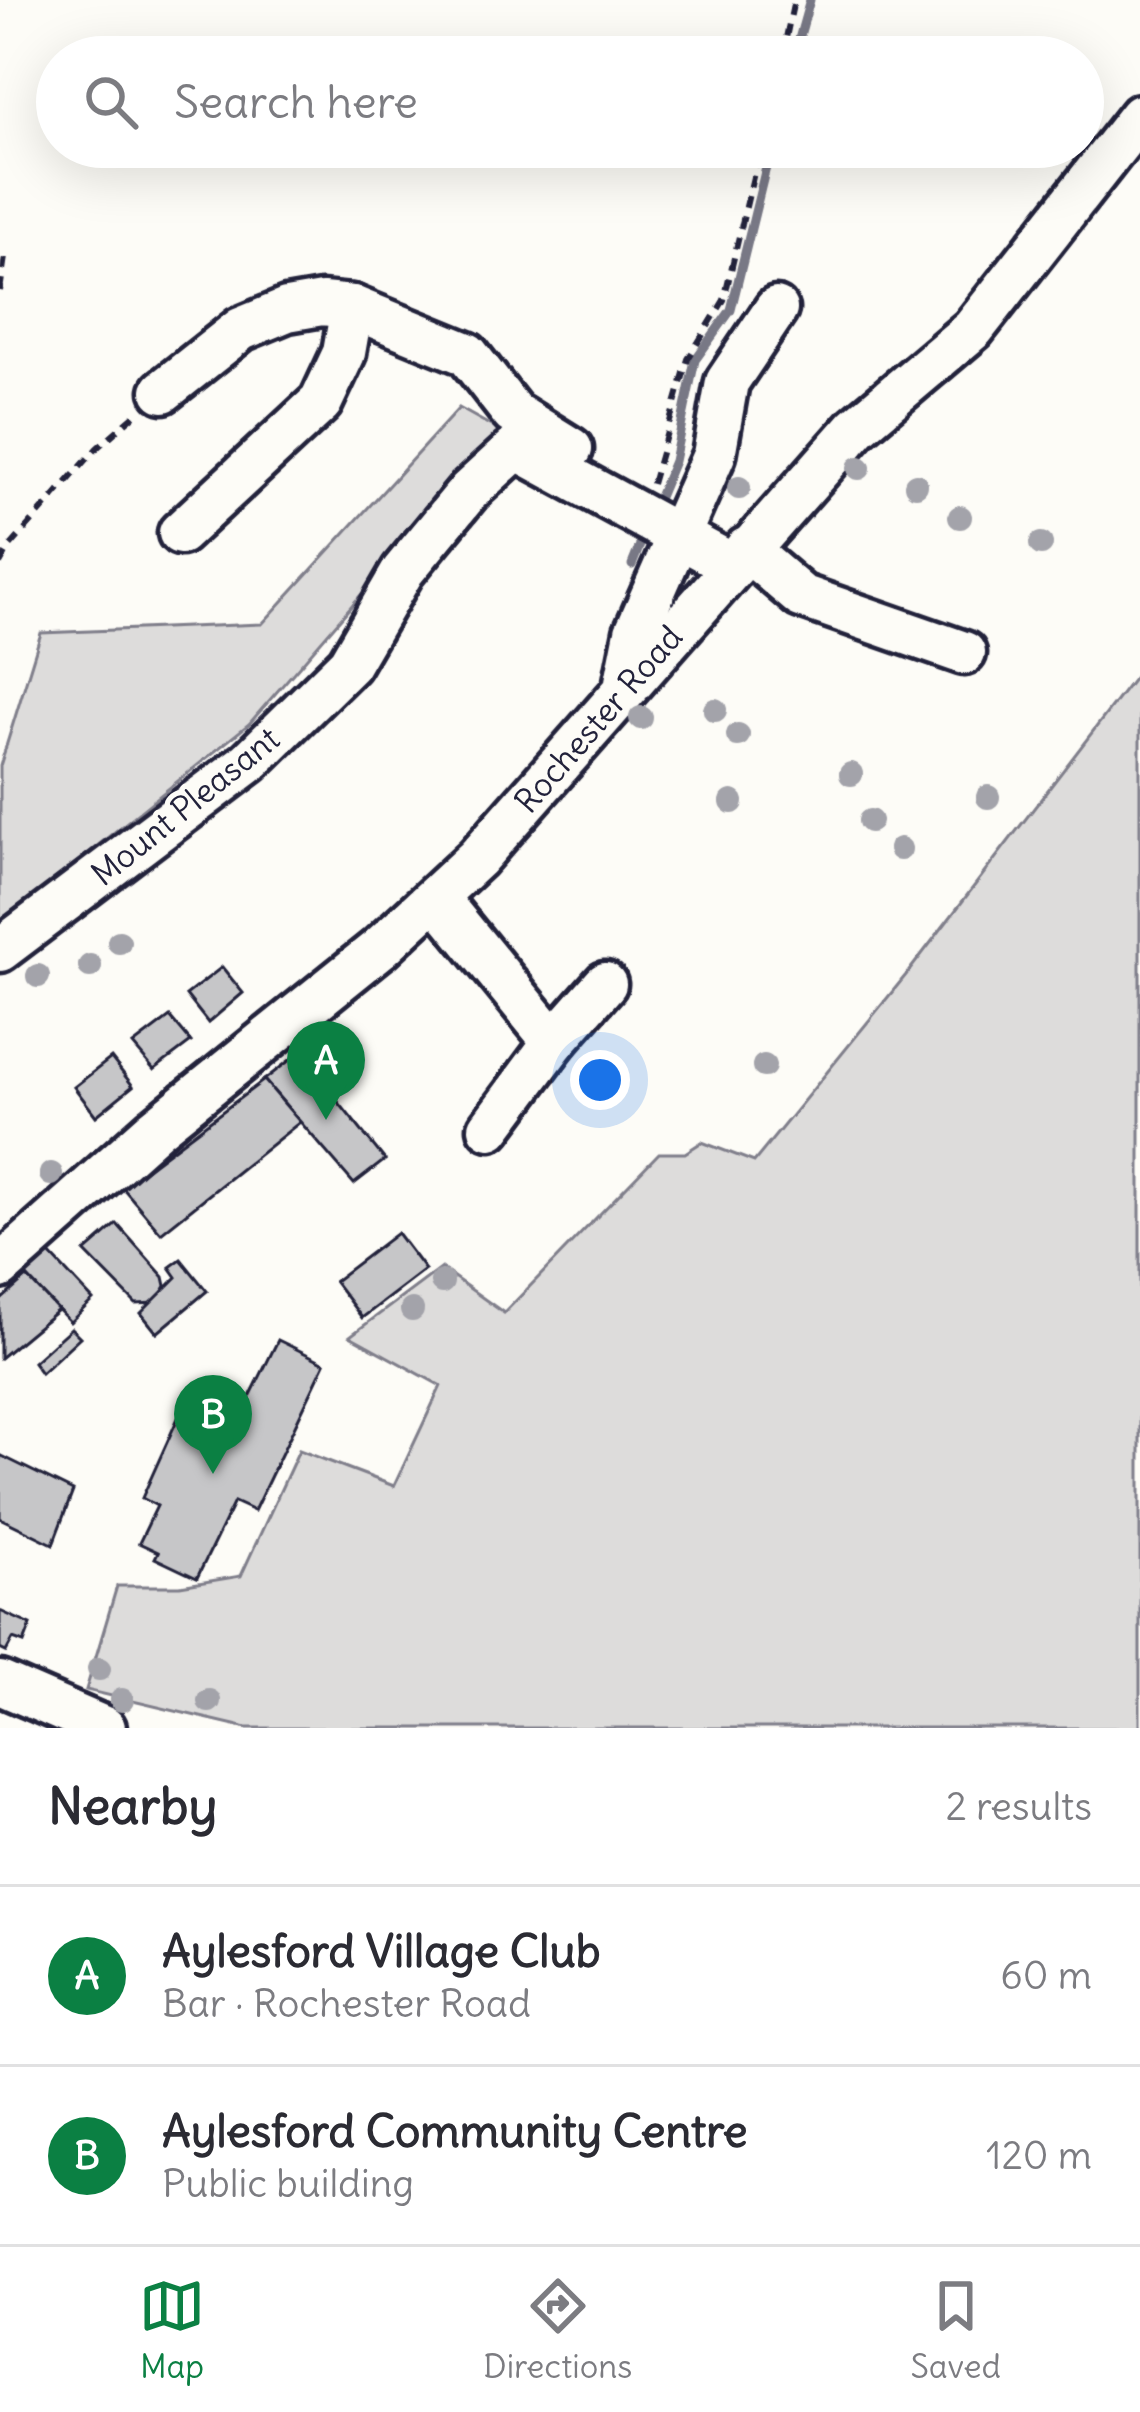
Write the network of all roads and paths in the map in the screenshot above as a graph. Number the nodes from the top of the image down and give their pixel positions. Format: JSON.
{"nodes":[{"id":1,"x":794,"y":0,"type":"edge"},
{"id":2,"x":786,"y":36,"type":"edge"},
{"id":3,"x":1140,"y":116,"type":"edge"},
{"id":4,"x":1104,"y":162,"type":"edge"},
{"id":5,"x":755,"y":168,"type":"edge"},
{"id":6,"x":1099,"y":168,"type":"edge"},
{"id":7,"x":6,"y":250,"type":"dead end"},
{"id":8,"x":0,"y":292,"type":"edge"},
{"id":9,"x":352,"y":307,"type":"junction"},
{"id":10,"x":776,"y":309,"type":"dead end"},
{"id":11,"x":163,"y":391,"type":"joint"},
{"id":12,"x":652,"y":524,"type":"junction"},
{"id":13,"x":180,"y":532,"type":"dead end"},
{"id":14,"x":739,"y":557,"type":"junction"},
{"id":15,"x":0,"y":564,"type":"edge"},
{"id":16,"x":964,"y":653,"type":"dead end"},
{"id":17,"x":625,"y":689,"type":"junction"},
{"id":18,"x":436,"y":897,"type":"junction"},
{"id":19,"x":0,"y":950,"type":"edge"},
{"id":20,"x":605,"y":984,"type":"dead end"},
{"id":21,"x":554,"y":1042,"type":"junction"},
{"id":22,"x":490,"y":1128,"type":"dead end"},
{"id":23,"x":0,"y":1267,"type":"edge"},
{"id":24,"x":20,"y":1703,"type":"edge"},
{"id":25,"x":104,"y":1728,"type":"edge"}],
"edges":[{"from":1,"to":2,"type":"path"},
{"from":3,"to":4,"type":"street","name":"Rochester Road"},
{"from":5,"to":12,"type":"path"},
{"from":6,"to":14,"type":"street","name":"Rochester Road"},
{"from":7,"to":8,"type":"path"},
{"from":9,"to":11,"type":"street"},
{"from":9,"to":12,"type":"street"},
{"from":9,"to":13,"type":"street"},
{"from":10,"to":12,"type":"street"},
{"from":11,"to":15,"type":"path"},
{"from":12,"to":14,"type":"street","name":"Mount Pleasant"},
{"from":12,"to":17,"type":"street"},
{"from":12,"to":19,"type":"street","name":"Mount Pleasant"},
{"from":14,"to":16,"type":"street","name":"Mount Pleasant"},
{"from":14,"to":17,"type":"street","name":"Rochester Road"},
{"from":17,"to":18,"type":"street","name":"Rochester Road"},
{"from":18,"to":21,"type":"street"},
{"from":18,"to":23,"type":"street","name":"Rochester Road"},
{"from":20,"to":21,"type":"street"},
{"from":21,"to":22,"type":"street"},
{"from":24,"to":25,"type":"street"}]}
